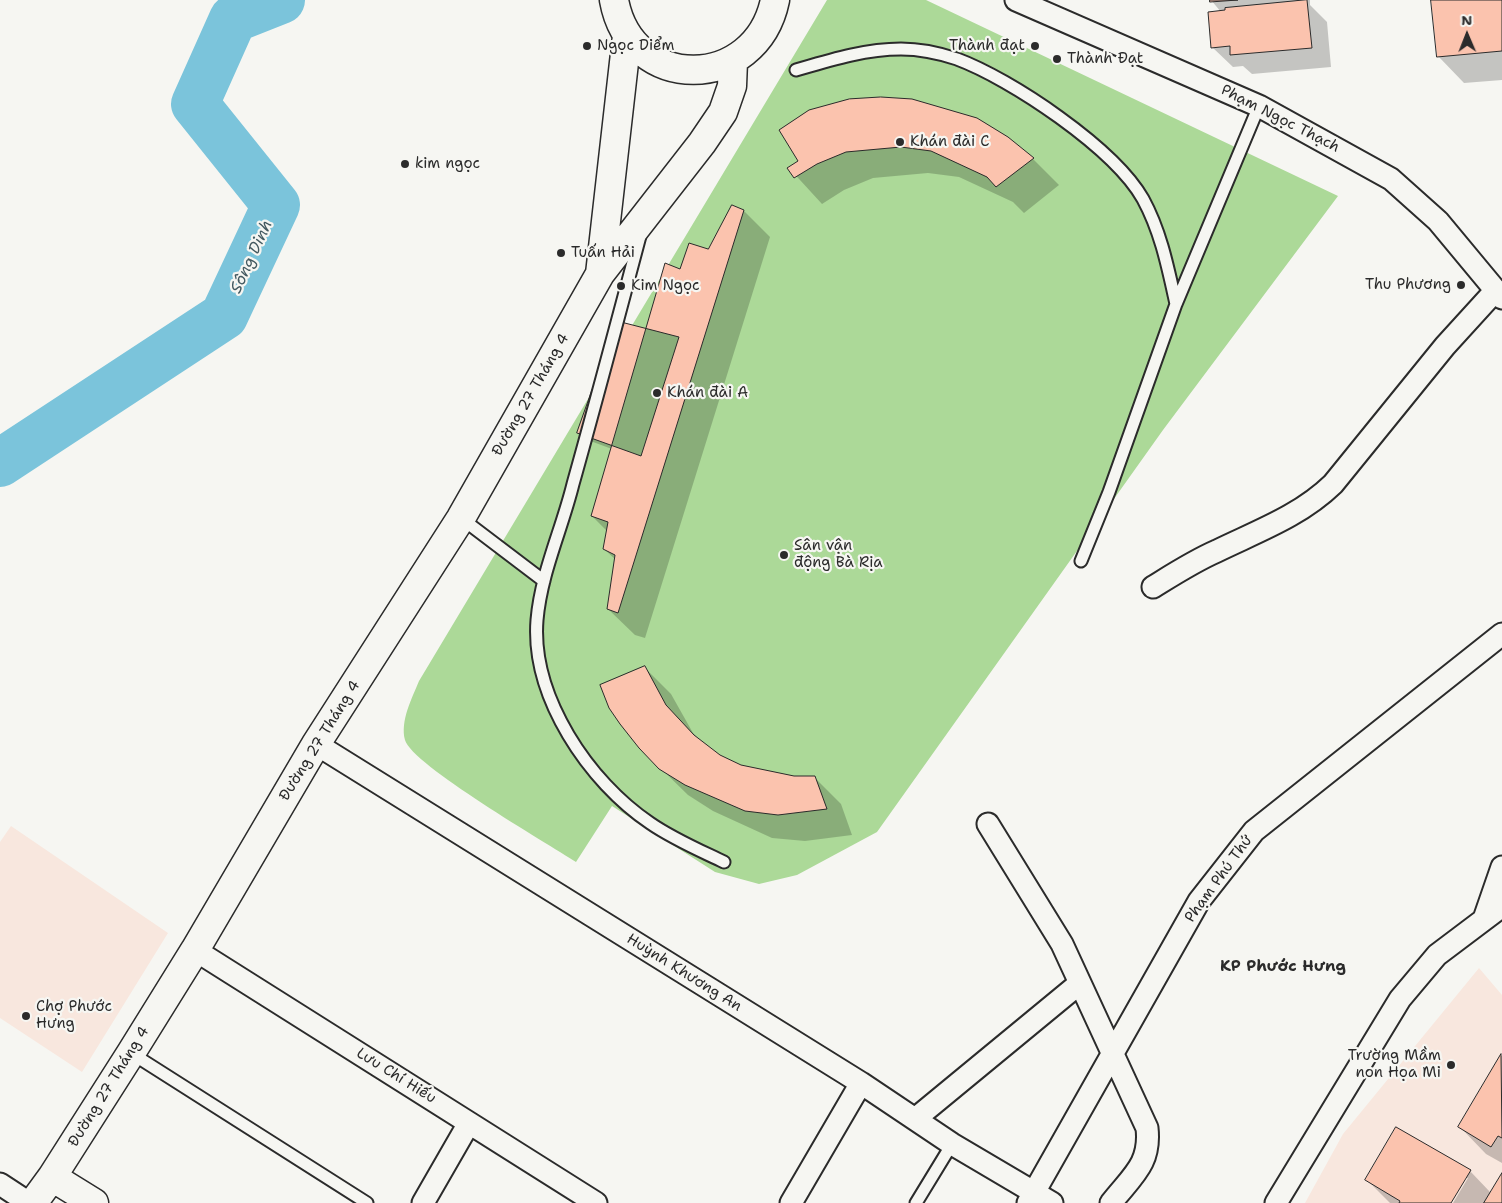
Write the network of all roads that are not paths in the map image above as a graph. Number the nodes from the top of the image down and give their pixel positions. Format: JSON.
{"nodes":[{"id":1,"x":614,"y":0,"type":"edge"},
{"id":2,"x":775,"y":0,"type":"edge"},
{"id":3,"x":1016,"y":0,"type":"edge"},
{"id":4,"x":627,"y":36,"type":"junction"},
{"id":5,"x":733,"y":61,"type":"junction"},
{"id":6,"x":796,"y":70,"type":"dead end"},
{"id":7,"x":1259,"y":106,"type":"junction"},
{"id":8,"x":646,"y":215,"type":"junction"},
{"id":9,"x":600,"y":274,"type":"junction"},
{"id":10,"x":1499,"y":294,"type":"edge"},
{"id":11,"x":1176,"y":304,"type":"junction"},
{"id":12,"x":461,"y":518,"type":"junction"},
{"id":13,"x":1081,"y":561,"type":"dead end"},
{"id":14,"x":544,"y":581,"type":"junction"},
{"id":15,"x":1153,"y":587,"type":"dead end"},
{"id":16,"x":1502,"y":634,"type":"edge"},
{"id":17,"x":316,"y":744,"type":"junction"},
{"id":18,"x":988,"y":824,"type":"dead end"},
{"id":19,"x":724,"y":862,"type":"dead end"},
{"id":20,"x":1502,"y":867,"type":"edge"},
{"id":21,"x":1502,"y":906,"type":"edge"},
{"id":22,"x":1484,"y":919,"type":"junction"},
{"id":23,"x":195,"y":950,"type":"junction"},
{"id":24,"x":1080,"y":983,"type":"junction"},
{"id":25,"x":131,"y":1052,"type":"junction"},
{"id":26,"x":1112,"y":1054,"type":"junction"},
{"id":27,"x":860,"y":1083,"type":"junction"},
{"id":28,"x":916,"y":1119,"type":"junction"},
{"id":29,"x":469,"y":1123,"type":"junction"},
{"id":30,"x":952,"y":1144,"type":"junction"},
{"id":31,"x":52,"y":1177,"type":"junction"},
{"id":32,"x":0,"y":1184,"type":"edge"},
{"id":33,"x":1031,"y":1197,"type":"edge"},
{"id":34,"x":28,"y":1203,"type":"edge"},
{"id":35,"x":33,"y":1203,"type":"edge"},
{"id":36,"x":94,"y":1203,"type":"edge"},
{"id":37,"x":367,"y":1203,"type":"edge"},
{"id":38,"x":423,"y":1203,"type":"edge"},
{"id":39,"x":596,"y":1203,"type":"edge"},
{"id":40,"x":791,"y":1203,"type":"edge"},
{"id":41,"x":916,"y":1203,"type":"edge"},
{"id":42,"x":1052,"y":1203,"type":"edge"},
{"id":43,"x":1112,"y":1203,"type":"edge"},
{"id":44,"x":1276,"y":1203,"type":"edge"}],
"edges":[{"from":1,"to":4,"type":"street"},
{"from":2,"to":5,"type":"street"},
{"from":3,"to":7,"type":"street","name":"Phạm Ngọc Thạch"},
{"from":4,"to":5,"type":"street"},
{"from":4,"to":9,"type":"street","name":"Đường 27 Tháng 4"},
{"from":5,"to":8,"type":"street","name":"Đường 27 Tháng 4"},
{"from":6,"to":11,"type":"lane"},
{"from":7,"to":10,"type":"street","name":"Phạm Ngọc Thạch"},
{"from":7,"to":11,"type":"lane"},
{"from":8,"to":9,"type":"street","name":"Đường 27 Tháng 4"},
{"from":8,"to":14,"type":"lane"},
{"from":9,"to":12,"type":"street","name":"Đường 27 Tháng 4"},
{"from":10,"to":15,"type":"street"},
{"from":11,"to":13,"type":"lane"},
{"from":12,"to":14,"type":"lane"},
{"from":12,"to":17,"type":"street","name":"Đường 27 Tháng 4"},
{"from":14,"to":19,"type":"lane"},
{"from":16,"to":26,"type":"street","name":"Phạm Phú Thứ"},
{"from":17,"to":23,"type":"street","name":"Đường 27 Tháng 4"},
{"from":17,"to":27,"type":"street","name":"Huỳnh Khương An"},
{"from":18,"to":24,"type":"street"},
{"from":20,"to":22,"type":"street"},
{"from":21,"to":22,"type":"street"},
{"from":22,"to":44,"type":"street"},
{"from":23,"to":25,"type":"street","name":"Đường 27 Tháng 4"},
{"from":23,"to":29,"type":"street","name":"Lưu Chí Hiếu"},
{"from":24,"to":26,"type":"street"},
{"from":24,"to":28,"type":"street"},
{"from":25,"to":31,"type":"street","name":"Đường 27 Tháng 4"},
{"from":25,"to":37,"type":"lane"},
{"from":26,"to":33,"type":"street","name":"Phạm Phú Thứ"},
{"from":26,"to":43,"type":"street"},
{"from":27,"to":28,"type":"street","name":"Huỳnh Khương An"},
{"from":27,"to":40,"type":"street"},
{"from":28,"to":30,"type":"street","name":"Huỳnh Khương An"},
{"from":29,"to":38,"type":"street"},
{"from":29,"to":39,"type":"street","name":"Lưu Chí Hiếu"},
{"from":30,"to":33,"type":"street","name":"Huỳnh Khương An"},
{"from":30,"to":41,"type":"lane"},
{"from":31,"to":35,"type":"street","name":"Đường 27 Tháng 4"},
{"from":31,"to":36,"type":"street"},
{"from":32,"to":34,"type":"street"},
{"from":33,"to":42,"type":"street","name":"Huỳnh Khương An"}]}
